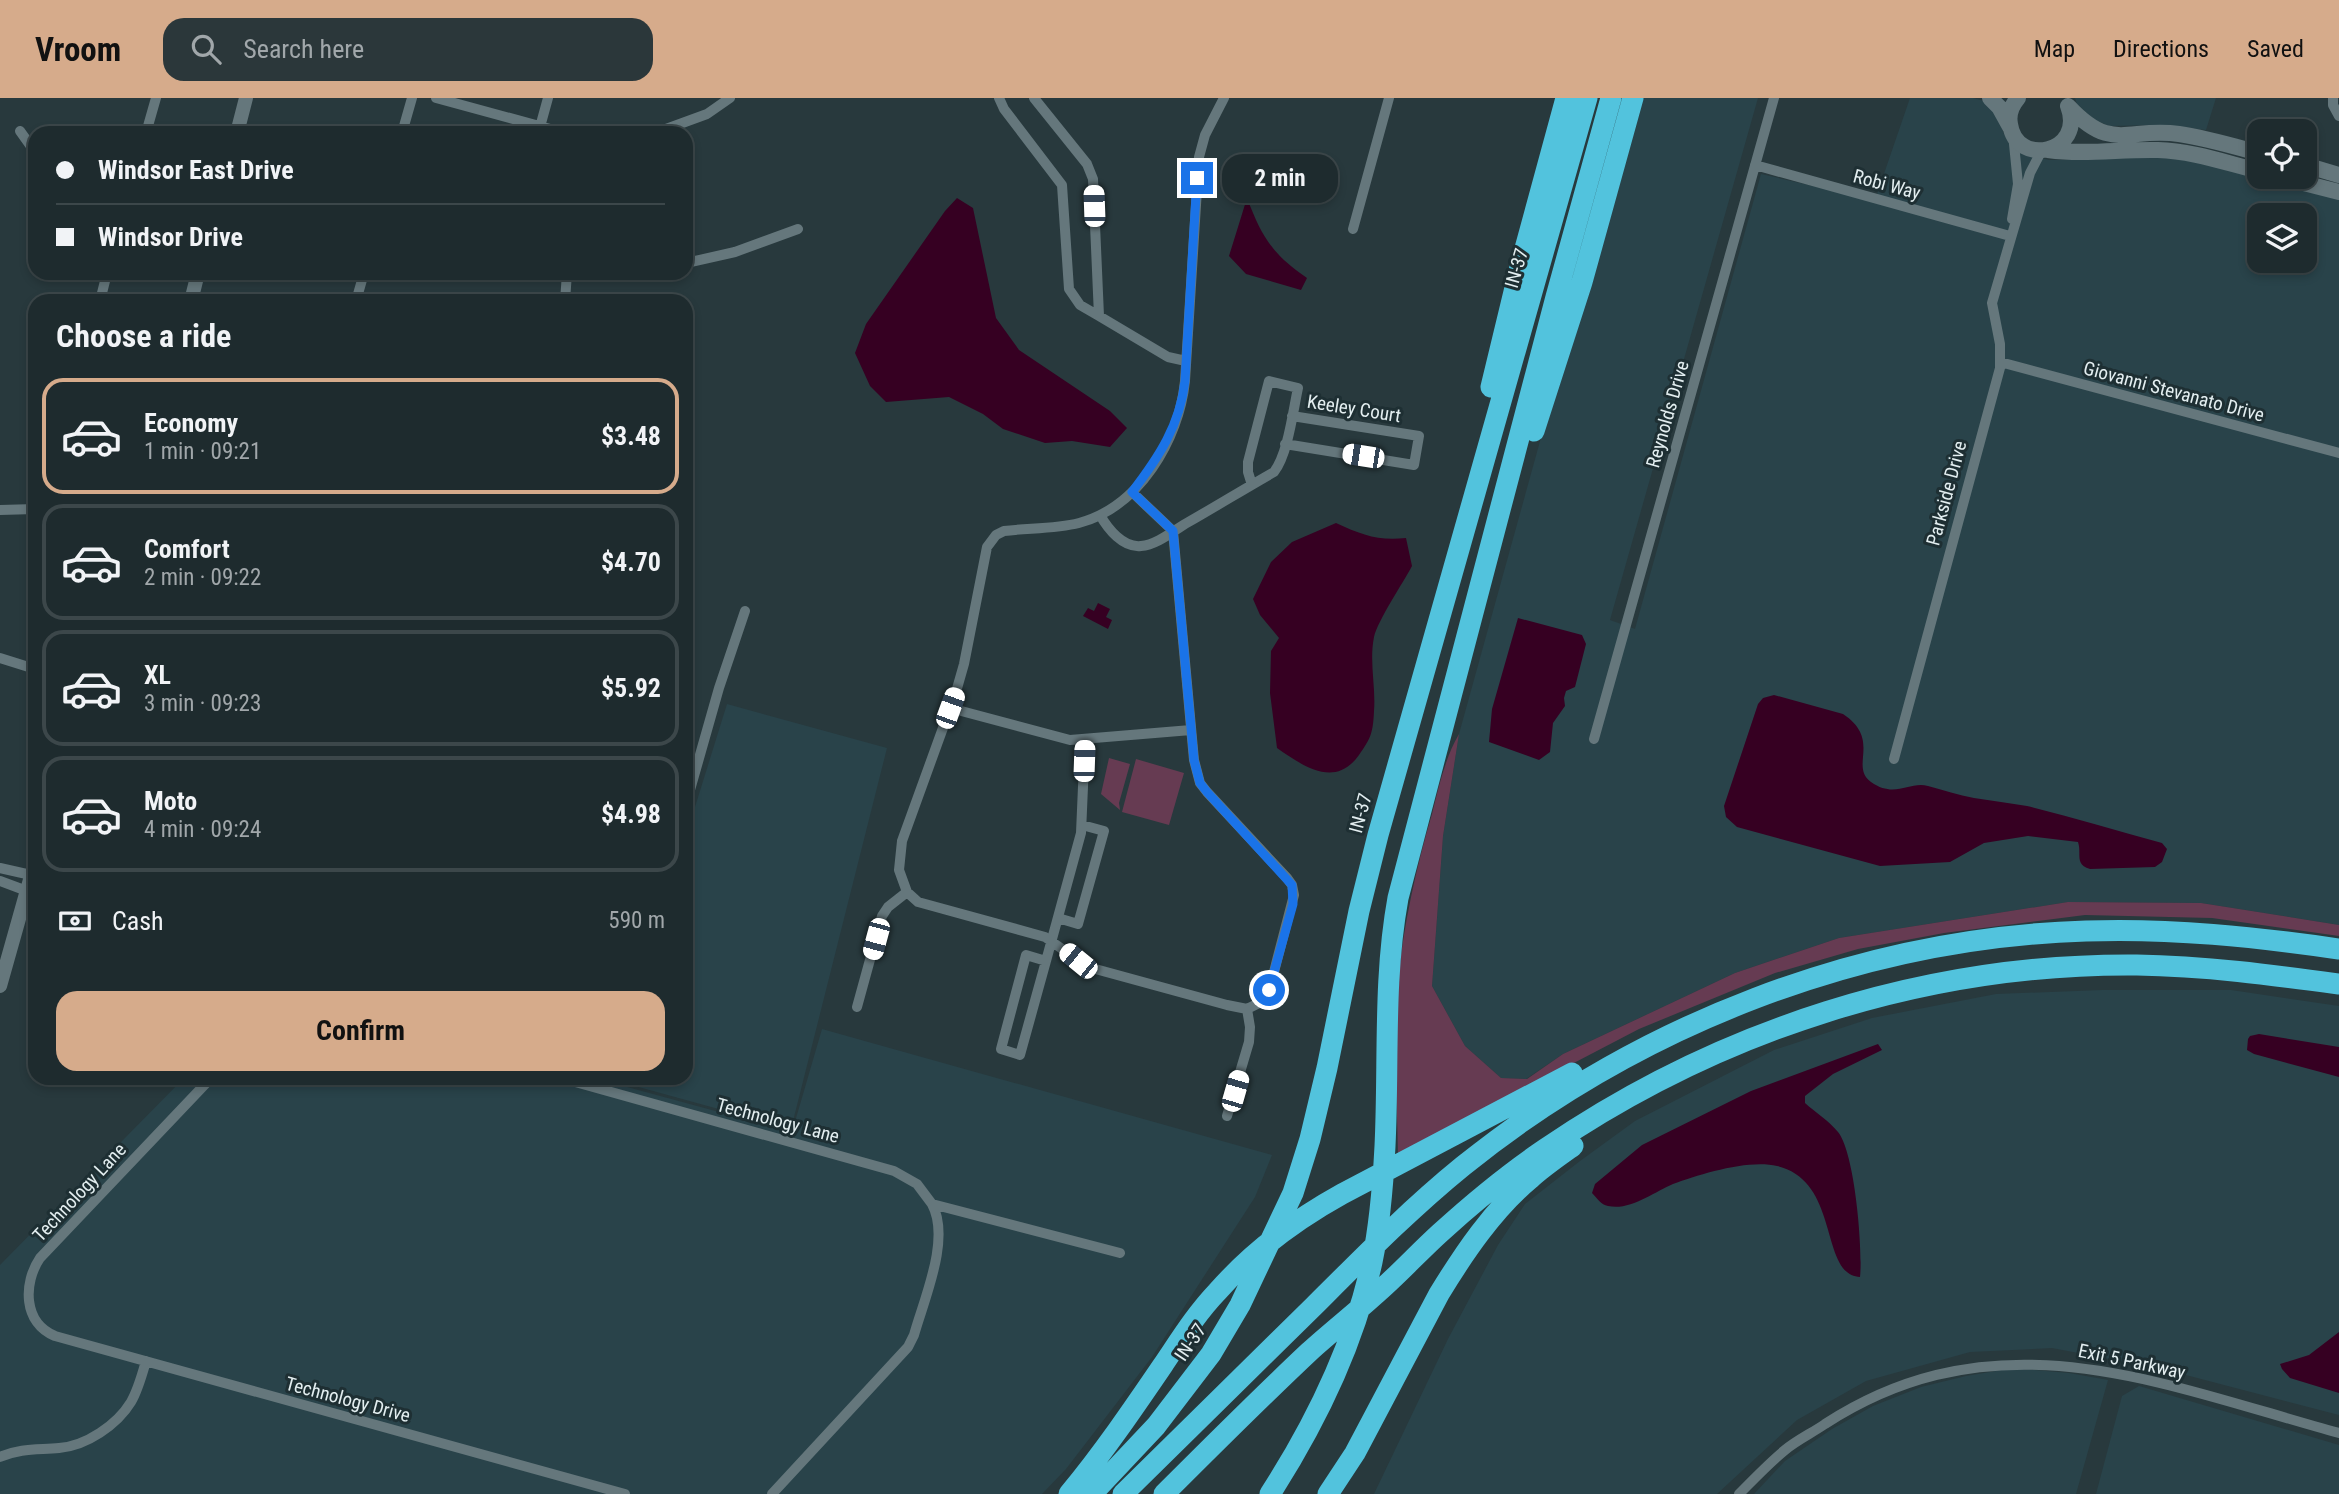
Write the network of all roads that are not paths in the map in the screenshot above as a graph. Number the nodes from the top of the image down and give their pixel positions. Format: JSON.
{"nodes":[{"id":1,"x":156,"y":98,"type":"edge"},
{"id":2,"x":246,"y":98,"type":"edge"},
{"id":3,"x":412,"y":98,"type":"edge"},
{"id":4,"x":436,"y":98,"type":"edge"},
{"id":5,"x":548,"y":98,"type":"edge"},
{"id":6,"x":730,"y":98,"type":"edge"},
{"id":7,"x":999,"y":98,"type":"edge"},
{"id":8,"x":1034,"y":98,"type":"edge"},
{"id":9,"x":1224,"y":98,"type":"edge"},
{"id":10,"x":1389,"y":98,"type":"edge"},
{"id":11,"x":1566,"y":98,"type":"edge"},
{"id":12,"x":1587,"y":98,"type":"edge"},
{"id":13,"x":1611,"y":98,"type":"edge"},
{"id":14,"x":1633,"y":98,"type":"edge"},
{"id":15,"x":1774,"y":98,"type":"edge"},
{"id":16,"x":1990,"y":98,"type":"edge"},
{"id":17,"x":2018,"y":98,"type":"edge"},
{"id":18,"x":2333,"y":98,"type":"edge"},
{"id":19,"x":2065,"y":100,"type":"edge"},
{"id":20,"x":2339,"y":116,"type":"edge"},
{"id":21,"x":148,"y":126,"type":"edge"},
{"id":22,"x":239,"y":126,"type":"edge"},
{"id":23,"x":404,"y":126,"type":"edge"},
{"id":24,"x":536,"y":126,"type":"edge"},
{"id":25,"x":540,"y":126,"type":"edge"},
{"id":26,"x":673,"y":126,"type":"edge"},
{"id":27,"x":20,"y":131,"type":"dead end"},
{"id":28,"x":2012,"y":131,"type":"junction"},
{"id":29,"x":28,"y":142,"type":"edge"},
{"id":30,"x":2045,"y":150,"type":"junction"},
{"id":31,"x":2247,"y":150,"type":"edge"},
{"id":32,"x":1755,"y":165,"type":"junction"},
{"id":33,"x":2247,"y":168,"type":"edge"},
{"id":34,"x":2317,"y":169,"type":"edge"},
{"id":35,"x":2339,"y":175,"type":"edge"},
{"id":36,"x":2317,"y":186,"type":"edge"},
{"id":37,"x":2339,"y":192,"type":"edge"},
{"id":38,"x":798,"y":229,"type":"dead end"},
{"id":39,"x":1353,"y":229,"type":"dead end"},
{"id":40,"x":2010,"y":236,"type":"junction"},
{"id":41,"x":693,"y":261,"type":"edge"},
{"id":42,"x":1099,"y":316,"type":"junction"},
{"id":43,"x":1186,"y":361,"type":"junction"},
{"id":44,"x":2000,"y":362,"type":"junction"},
{"id":45,"x":1292,"y":416,"type":"junction"},
{"id":46,"x":1285,"y":444,"type":"junction"},
{"id":47,"x":2339,"y":453,"type":"edge"},
{"id":48,"x":1252,"y":485,"type":"junction"},
{"id":49,"x":1132,"y":492,"type":"junction"},
{"id":50,"x":28,"y":509,"type":"edge"},
{"id":51,"x":0,"y":510,"type":"edge"},
{"id":52,"x":1100,"y":515,"type":"junction"},
{"id":53,"x":1173,"y":531,"type":"junction"},
{"id":54,"x":1478,"y":596,"type":"junction"},
{"id":55,"x":745,"y":611,"type":"dead end"},
{"id":56,"x":1433,"y":638,"type":"junction"},
{"id":57,"x":0,"y":658,"type":"edge"},
{"id":58,"x":28,"y":667,"type":"edge"},
{"id":59,"x":950,"y":708,"type":"junction"},
{"id":60,"x":1191,"y":730,"type":"junction"},
{"id":61,"x":1594,"y":739,"type":"dead end"},
{"id":62,"x":1085,"y":740,"type":"junction"},
{"id":63,"x":1894,"y":759,"type":"dead end"},
{"id":64,"x":693,"y":779,"type":"edge"},
{"id":65,"x":1082,"y":825,"type":"junction"},
{"id":66,"x":0,"y":868,"type":"edge"},
{"id":67,"x":28,"y":868,"type":"edge"},
{"id":68,"x":0,"y":881,"type":"edge"},
{"id":69,"x":28,"y":887,"type":"edge"},
{"id":70,"x":27,"y":891,"type":"junction"},
{"id":71,"x":907,"y":892,"type":"junction"},
{"id":72,"x":1058,"y":918,"type":"junction"},
{"id":73,"x":1051,"y":940,"type":"junction"},
{"id":74,"x":2339,"y":948,"type":"edge"},
{"id":75,"x":1046,"y":961,"type":"junction"},
{"id":76,"x":2339,"y":985,"type":"edge"},
{"id":77,"x":0,"y":986,"type":"edge"},
{"id":78,"x":857,"y":1007,"type":"dead end"},
{"id":79,"x":1247,"y":1009,"type":"junction"},
{"id":80,"x":1820,"y":1013,"type":"junction"},
{"id":81,"x":1646,"y":1047,"type":"junction"},
{"id":82,"x":204,"y":1085,"type":"edge"},
{"id":83,"x":586,"y":1085,"type":"edge"},
{"id":84,"x":1227,"y":1116,"type":"dead end"},
{"id":85,"x":932,"y":1204,"type":"junction"},
{"id":86,"x":1120,"y":1253,"type":"dead end"},
{"id":87,"x":61,"y":1338,"type":"joint"},
{"id":88,"x":146,"y":1361,"type":"junction"},
{"id":89,"x":2339,"y":1433,"type":"edge"},
{"id":90,"x":0,"y":1457,"type":"edge"},
{"id":91,"x":625,"y":1494,"type":"edge"},
{"id":92,"x":772,"y":1494,"type":"edge"},
{"id":93,"x":1069,"y":1494,"type":"edge"},
{"id":94,"x":1092,"y":1494,"type":"edge"},
{"id":95,"x":1123,"y":1494,"type":"edge"},
{"id":96,"x":1164,"y":1494,"type":"edge"},
{"id":97,"x":1270,"y":1494,"type":"edge"},
{"id":98,"x":1328,"y":1494,"type":"edge"},
{"id":99,"x":1739,"y":1494,"type":"edge"}],
"edges":[{"from":1,"to":21,"type":"street"},
{"from":2,"to":22,"type":"street"},
{"from":3,"to":23,"type":"street"},
{"from":4,"to":24,"type":"street"},
{"from":5,"to":25,"type":"street"},
{"from":6,"to":26,"type":"street"},
{"from":7,"to":42,"type":"street"},
{"from":8,"to":42,"type":"street"},
{"from":9,"to":43,"type":"street"},
{"from":10,"to":39,"type":"street"},
{"from":11,"to":56,"type":"highway"},
{"from":12,"to":56,"type":"highway","name":"IN-37"},
{"from":13,"to":54,"type":"highway"},
{"from":14,"to":54,"type":"highway"},
{"from":15,"to":32,"type":"street","name":"Reynolds Drive"},
{"from":16,"to":28,"type":"main road"},
{"from":17,"to":28,"type":"main road"},
{"from":18,"to":20,"type":"street"},
{"from":19,"to":30,"type":"main road"},
{"from":19,"to":31,"type":"main road"},
{"from":27,"to":29,"type":"street"},
{"from":28,"to":30,"type":"main road"},
{"from":28,"to":40,"type":"street","name":"Parkside Drive"},
{"from":30,"to":33,"type":"main road"},
{"from":30,"to":40,"type":"street","name":"Parkside Drive"},
{"from":32,"to":40,"type":"street","name":"Robi Way"},
{"from":32,"to":61,"type":"street","name":"Reynolds Drive"},
{"from":34,"to":35,"type":"main road"},
{"from":36,"to":37,"type":"main road"},
{"from":38,"to":41,"type":"street"},
{"from":40,"to":44,"type":"street","name":"Parkside Drive"},
{"from":42,"to":43,"type":"street"},
{"from":43,"to":49,"type":"street"},
{"from":44,"to":47,"type":"street","name":"Giovanni Stevanato Drive"},
{"from":44,"to":63,"type":"street","name":"Parkside Drive"},
{"from":45,"to":46,"type":"street","name":"Keeley Court"},
{"from":45,"to":46,"type":"street","name":"Keeley Court"},
{"from":45,"to":48,"type":"street","name":"Keeley Court"},
{"from":46,"to":48,"type":"street","name":"Keeley Court"},
{"from":48,"to":53,"type":"street","name":"Keeley Court"},
{"from":49,"to":52,"type":"street"},
{"from":49,"to":53,"type":"street"},
{"from":50,"to":51,"type":"street"},
{"from":52,"to":53,"type":"street","name":"Keeley Court"},
{"from":52,"to":59,"type":"street"},
{"from":53,"to":60,"type":"street"},
{"from":54,"to":97,"type":"highway"},
{"from":55,"to":64,"type":"street"},
{"from":56,"to":94,"type":"highway","name":"IN-37"},
{"from":57,"to":58,"type":"street"},
{"from":59,"to":62,"type":"street"},
{"from":59,"to":71,"type":"street"},
{"from":60,"to":62,"type":"street"},
{"from":60,"to":79,"type":"street"},
{"from":62,"to":65,"type":"street"},
{"from":65,"to":72,"type":"street"},
{"from":65,"to":72,"type":"street"},
{"from":66,"to":67,"type":"street"},
{"from":68,"to":70,"type":"street"},
{"from":69,"to":70,"type":"street"},
{"from":70,"to":77,"type":"street"},
{"from":71,"to":73,"type":"street"},
{"from":71,"to":78,"type":"street"},
{"from":72,"to":73,"type":"street"},
{"from":73,"to":75,"type":"street"},
{"from":73,"to":79,"type":"street"},
{"from":74,"to":81,"type":"highway"},
{"from":75,"to":75,"type":"street"},
{"from":76,"to":80,"type":"highway"},
{"from":79,"to":84,"type":"street"},
{"from":80,"to":96,"type":"highway"},
{"from":80,"to":98,"type":"highway"},
{"from":81,"to":93,"type":"highway"},
{"from":81,"to":95,"type":"highway"},
{"from":82,"to":87,"type":"street","name":"Technology Lane"},
{"from":83,"to":85,"type":"street","name":"Technology Lane"},
{"from":85,"to":86,"type":"street"},
{"from":85,"to":92,"type":"street"},
{"from":87,"to":88,"type":"street","name":"Technology Drive"},
{"from":88,"to":90,"type":"street"},
{"from":88,"to":91,"type":"street","name":"Technology Drive"},
{"from":89,"to":99,"type":"street","name":"Exit 5 Parkway"}]}
